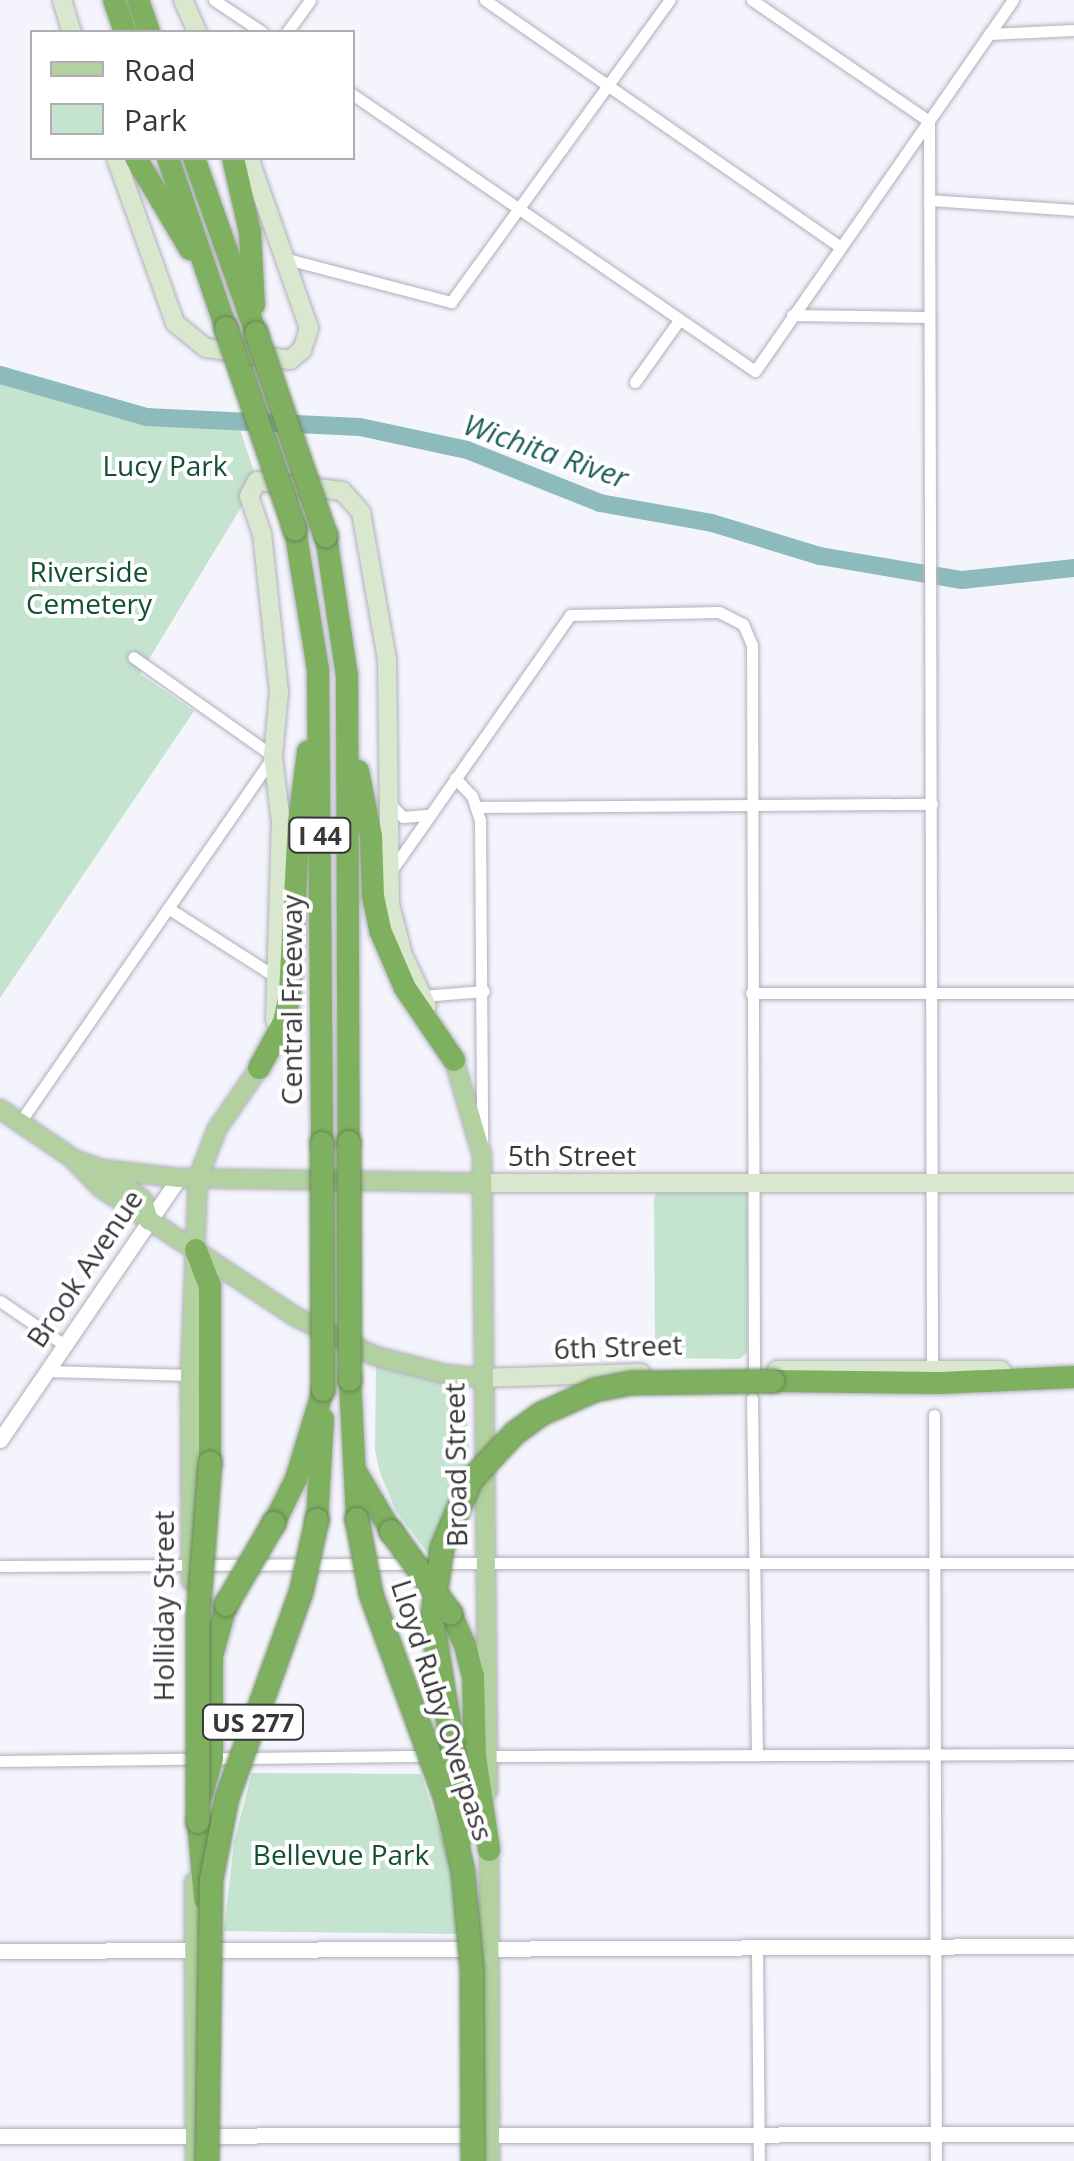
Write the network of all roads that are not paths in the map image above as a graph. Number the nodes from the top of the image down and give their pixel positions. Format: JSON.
{"nodes":[{"id":1,"x":62,"y":0,"type":"edge"},
{"id":2,"x":114,"y":0,"type":"edge"},
{"id":3,"x":138,"y":0,"type":"edge"},
{"id":4,"x":183,"y":0,"type":"edge"},
{"id":5,"x":214,"y":0,"type":"edge"},
{"id":6,"x":310,"y":0,"type":"edge"},
{"id":7,"x":485,"y":0,"type":"edge"},
{"id":8,"x":670,"y":0,"type":"edge"},
{"id":9,"x":752,"y":0,"type":"edge"},
{"id":10,"x":1013,"y":0,"type":"edge"},
{"id":11,"x":71,"y":30,"type":"edge"},
{"id":12,"x":124,"y":30,"type":"edge"},
{"id":13,"x":148,"y":30,"type":"edge"},
{"id":14,"x":197,"y":30,"type":"edge"},
{"id":15,"x":259,"y":30,"type":"edge"},
{"id":16,"x":288,"y":30,"type":"edge"},
{"id":17,"x":1074,"y":30,"type":"edge"},
{"id":18,"x":989,"y":34,"type":"junction"},
{"id":19,"x":608,"y":82,"type":"junction"},
{"id":20,"x":355,"y":96,"type":"edge"},
{"id":21,"x":929,"y":121,"type":"junction"},
{"id":22,"x":117,"y":160,"type":"edge"},
{"id":23,"x":137,"y":160,"type":"edge"},
{"id":24,"x":169,"y":160,"type":"edge"},
{"id":25,"x":195,"y":160,"type":"edge"},
{"id":26,"x":233,"y":160,"type":"edge"},
{"id":27,"x":250,"y":160,"type":"edge"},
{"id":28,"x":929,"y":200,"type":"junction"},
{"id":29,"x":519,"y":210,"type":"junction"},
{"id":30,"x":1074,"y":210,"type":"edge"},
{"id":31,"x":842,"y":247,"type":"junction"},
{"id":32,"x":287,"y":259,"type":"junction"},
{"id":33,"x":206,"y":271,"type":"junction"},
{"id":34,"x":792,"y":315,"type":"junction"},
{"id":35,"x":928,"y":317,"type":"junction"},
{"id":36,"x":680,"y":319,"type":"junction"},
{"id":37,"x":256,"y":334,"type":"junction"},
{"id":38,"x":636,"y":382,"type":"dead end"},
{"id":39,"x":134,"y":656,"type":"dead end"},
{"id":40,"x":318,"y":669,"type":"junction"},
{"id":41,"x":348,"y":720,"type":"junction"},
{"id":42,"x":273,"y":756,"type":"junction"},
{"id":43,"x":455,"y":778,"type":"junction"},
{"id":44,"x":388,"y":802,"type":"junction"},
{"id":45,"x":752,"y":804,"type":"junction"},
{"id":46,"x":932,"y":804,"type":"junction"},
{"id":47,"x":478,"y":807,"type":"junction"},
{"id":48,"x":430,"y":813,"type":"junction"},
{"id":49,"x":388,"y":874,"type":"junction"},
{"id":50,"x":168,"y":908,"type":"junction"},
{"id":51,"x":279,"y":979,"type":"junction"},
{"id":52,"x":484,"y":991,"type":"junction"},
{"id":53,"x":751,"y":993,"type":"junction"},
{"id":54,"x":930,"y":993,"type":"junction"},
{"id":55,"x":1074,"y":993,"type":"edge"},
{"id":56,"x":422,"y":996,"type":"junction"},
{"id":57,"x":454,"y":1060,"type":"junction"},
{"id":58,"x":260,"y":1068,"type":"junction"},
{"id":59,"x":0,"y":1109,"type":"edge"},
{"id":60,"x":20,"y":1122,"type":"junction"},
{"id":61,"x":216,"y":1129,"type":"junction"},
{"id":62,"x":482,"y":1155,"type":"junction"},
{"id":63,"x":72,"y":1158,"type":"junction"},
{"id":64,"x":101,"y":1168,"type":"junction"},
{"id":65,"x":179,"y":1178,"type":"junction"},
{"id":66,"x":198,"y":1178,"type":"junction"},
{"id":67,"x":751,"y":1182,"type":"junction"},
{"id":68,"x":1074,"y":1182,"type":"edge"},
{"id":69,"x":482,"y":1183,"type":"junction"},
{"id":70,"x":930,"y":1183,"type":"junction"},
{"id":71,"x":149,"y":1220,"type":"junction"},
{"id":72,"x":196,"y":1250,"type":"junction"},
{"id":73,"x":0,"y":1301,"type":"edge"},
{"id":74,"x":66,"y":1346,"type":"junction"},
{"id":75,"x":932,"y":1370,"type":"junction"},
{"id":76,"x":48,"y":1371,"type":"junction"},
{"id":77,"x":1074,"y":1374,"type":"edge"},
{"id":78,"x":190,"y":1375,"type":"junction"},
{"id":79,"x":763,"y":1376,"type":"junction"},
{"id":80,"x":481,"y":1378,"type":"junction"},
{"id":81,"x":323,"y":1390,"type":"junction"},
{"id":82,"x":752,"y":1398,"type":"dead end"},
{"id":83,"x":934,"y":1415,"type":"dead end"},
{"id":84,"x":0,"y":1440,"type":"edge"},
{"id":85,"x":350,"y":1463,"type":"junction"},
{"id":86,"x":356,"y":1519,"type":"joint"},
{"id":87,"x":484,"y":1562,"type":"junction"},
{"id":88,"x":1074,"y":1563,"type":"edge"},
{"id":89,"x":754,"y":1564,"type":"junction"},
{"id":90,"x":934,"y":1565,"type":"junction"},
{"id":91,"x":0,"y":1566,"type":"edge"},
{"id":92,"x":191,"y":1568,"type":"junction"},
{"id":93,"x":1074,"y":1754,"type":"edge"},
{"id":94,"x":757,"y":1755,"type":"junction"},
{"id":95,"x":935,"y":1755,"type":"junction"},
{"id":96,"x":482,"y":1756,"type":"junction"},
{"id":97,"x":201,"y":1757,"type":"junction"},
{"id":98,"x":0,"y":1761,"type":"edge"},
{"id":99,"x":192,"y":1828,"type":"joint"},
{"id":100,"x":458,"y":1843,"type":"junction"},
{"id":101,"x":489,"y":1850,"type":"joint"},
{"id":102,"x":202,"y":1938,"type":"junction"},
{"id":103,"x":1074,"y":1946,"type":"edge"},
{"id":104,"x":936,"y":1947,"type":"junction"},
{"id":105,"x":758,"y":1948,"type":"junction"},
{"id":106,"x":488,"y":1949,"type":"junction"},
{"id":107,"x":0,"y":1951,"type":"edge"},
{"id":108,"x":490,"y":2132,"type":"junction"},
{"id":109,"x":195,"y":2133,"type":"junction"},
{"id":110,"x":758,"y":2134,"type":"junction"},
{"id":111,"x":936,"y":2134,"type":"junction"},
{"id":112,"x":1074,"y":2134,"type":"edge"},
{"id":113,"x":0,"y":2136,"type":"edge"},
{"id":114,"x":195,"y":2161,"type":"edge"},
{"id":115,"x":207,"y":2161,"type":"edge"},
{"id":116,"x":472,"y":2161,"type":"edge"},
{"id":117,"x":490,"y":2161,"type":"edge"},
{"id":118,"x":758,"y":2161,"type":"edge"},
{"id":119,"x":936,"y":2161,"type":"edge"}],
"edges":[{"from":1,"to":11,"type":"main road"},
{"from":2,"to":12,"type":"highway"},
{"from":3,"to":13,"type":"highway"},
{"from":4,"to":14,"type":"main road"},
{"from":5,"to":15,"type":"street"},
{"from":6,"to":16,"type":"street"},
{"from":7,"to":19,"type":"street"},
{"from":8,"to":19,"type":"street"},
{"from":9,"to":21,"type":"street"},
{"from":10,"to":18,"type":"street"},
{"from":17,"to":18,"type":"street"},
{"from":18,"to":21,"type":"street"},
{"from":19,"to":29,"type":"street"},
{"from":19,"to":31,"type":"street"},
{"from":20,"to":29,"type":"street"},
{"from":21,"to":28,"type":"street"},
{"from":21,"to":31,"type":"street"},
{"from":22,"to":32,"type":"main road"},
{"from":23,"to":33,"type":"highway"},
{"from":24,"to":33,"type":"highway","name":"Central Freeway","number":"I 44"},
{"from":25,"to":37,"type":"highway","name":"Central Freeway","number":"I 44"},
{"from":26,"to":37,"type":"highway"},
{"from":27,"to":32,"type":"main road"},
{"from":28,"to":30,"type":"street"},
{"from":28,"to":35,"type":"street"},
{"from":29,"to":32,"type":"street"},
{"from":29,"to":36,"type":"street"},
{"from":31,"to":34,"type":"street"},
{"from":33,"to":40,"type":"highway","name":"Central Freeway","number":"I 44","bridge":true},
{"from":34,"to":35,"type":"street"},
{"from":34,"to":36,"type":"street"},
{"from":35,"to":46,"type":"street"},
{"from":36,"to":38,"type":"street"},
{"from":37,"to":41,"type":"highway","name":"Central Freeway","number":"I 44","bridge":true},
{"from":39,"to":42,"type":"street"},
{"from":40,"to":58,"type":"highway"},
{"from":40,"to":81,"type":"highway","name":"Central Freeway","number":"I 44","bridge":true},
{"from":41,"to":57,"type":"highway"},
{"from":41,"to":85,"type":"highway","name":"Central Freeway","number":"I 44","bridge":true},
{"from":42,"to":44,"type":"main road","name":"Central Freeway"},
{"from":42,"to":50,"type":"street"},
{"from":42,"to":51,"type":"main road","name":"Central Freeway"},
{"from":43,"to":45,"type":"street"},
{"from":43,"to":47,"type":"street"},
{"from":43,"to":48,"type":"street"},
{"from":44,"to":48,"type":"street"},
{"from":44,"to":49,"type":"main road","name":"Central Freeway"},
{"from":45,"to":46,"type":"street"},
{"from":45,"to":47,"type":"street"},
{"from":45,"to":53,"type":"street"},
{"from":46,"to":54,"type":"street"},
{"from":47,"to":52,"type":"street","name":"Broad Street"},
{"from":48,"to":49,"type":"street"},
{"from":49,"to":56,"type":"main road","name":"Central Freeway"},
{"from":50,"to":51,"type":"street"},
{"from":50,"to":60,"type":"street"},
{"from":51,"to":58,"type":"main road","name":"Central Freeway"},
{"from":52,"to":56,"type":"street"},
{"from":52,"to":62,"type":"street","name":"Broad Street"},
{"from":53,"to":54,"type":"street"},
{"from":53,"to":67,"type":"street"},
{"from":54,"to":55,"type":"street"},
{"from":54,"to":70,"type":"street"},
{"from":56,"to":57,"type":"main road","name":"Central Freeway"},
{"from":57,"to":62,"type":"main road"},
{"from":58,"to":61,"type":"main road","name":"Holliday Street"},
{"from":59,"to":60,"type":"main road"},
{"from":60,"to":63,"type":"main road"},
{"from":61,"to":65,"type":"main road","name":"Brook Avenue"},
{"from":61,"to":66,"type":"main road","name":"Holliday Street"},
{"from":62,"to":69,"type":"main road","name":"Broad Street"},
{"from":63,"to":64,"type":"main road","name":"5th Street"},
{"from":63,"to":71,"type":"main road","name":"6th Street"},
{"from":64,"to":65,"type":"main road","name":"5th Street"},
{"from":64,"to":71,"type":"main road"},
{"from":65,"to":66,"type":"main road","name":"5th Street"},
{"from":65,"to":71,"type":"street","name":"Brook Avenue"},
{"from":66,"to":69,"type":"main road","name":"5th Street"},
{"from":66,"to":72,"type":"main road","name":"Holliday Street"},
{"from":67,"to":69,"type":"main road","name":"5th Street"},
{"from":67,"to":70,"type":"main road","name":"5th Street"},
{"from":67,"to":79,"type":"street"},
{"from":68,"to":70,"type":"main road","name":"5th Street"},
{"from":69,"to":80,"type":"main road","name":"Broad Street"},
{"from":70,"to":75,"type":"street"},
{"from":71,"to":72,"type":"main road","name":"6th Street"},
{"from":71,"to":74,"type":"street","name":"Brook Avenue"},
{"from":72,"to":78,"type":"main road","name":"Holliday Street"},
{"from":72,"to":80,"type":"main road","name":"6th Street"},
{"from":72,"to":102,"type":"highway","bridge":true},
{"from":73,"to":74,"type":"street"},
{"from":74,"to":76,"type":"street","name":"Brook Avenue"},
{"from":75,"to":77,"type":"main road","name":"6th Street"},
{"from":75,"to":79,"type":"main road","name":"6th Street"},
{"from":76,"to":78,"type":"street"},
{"from":76,"to":84,"type":"street","name":"Brook Avenue"},
{"from":77,"to":79,"type":"highway"},
{"from":78,"to":92,"type":"main road","name":"Holliday Street"},
{"from":79,"to":80,"type":"main road","name":"6th Street"},
{"from":79,"to":100,"type":"highway","bridge":true},
{"from":80,"to":87,"type":"main road","name":"Broad Street"},
{"from":81,"to":97,"type":"highway","bridge":true},
{"from":81,"to":102,"type":"highway","name":"Central Freeway","number":"US 277","bridge":true},
{"from":82,"to":89,"type":"street"},
{"from":83,"to":90,"type":"street"},
{"from":85,"to":86,"type":"highway","name":"Central Freeway"},
{"from":85,"to":96,"type":"highway","bridge":true},
{"from":86,"to":100,"type":"highway","name":"Lloyd Ruby Overpass","bridge":true},
{"from":87,"to":89,"type":"street"},
{"from":87,"to":92,"type":"street"},
{"from":87,"to":96,"type":"main road","name":"Broad Street"},
{"from":88,"to":90,"type":"street"},
{"from":89,"to":90,"type":"street"},
{"from":89,"to":94,"type":"street"},
{"from":90,"to":95,"type":"street"},
{"from":91,"to":92,"type":"street"},
{"from":92,"to":97,"type":"main road","name":"Holliday Street"},
{"from":93,"to":95,"type":"street"},
{"from":94,"to":95,"type":"street"},
{"from":94,"to":96,"type":"street"},
{"from":95,"to":104,"type":"street"},
{"from":96,"to":97,"type":"street"},
{"from":96,"to":101,"type":"highway"},
{"from":97,"to":98,"type":"street"},
{"from":97,"to":99,"type":"highway"},
{"from":99,"to":102,"type":"main road"},
{"from":100,"to":116,"type":"highway","name":"Lloyd Ruby Overpass","bridge":true},
{"from":101,"to":106,"type":"main road"},
{"from":102,"to":106,"type":"street"},
{"from":102,"to":107,"type":"street"},
{"from":102,"to":109,"type":"main road"},
{"from":102,"to":115,"type":"highway","number":"US 277","bridge":true},
{"from":103,"to":104,"type":"street"},
{"from":104,"to":105,"type":"street"},
{"from":104,"to":111,"type":"street"},
{"from":105,"to":106,"type":"street"},
{"from":105,"to":110,"type":"street"},
{"from":106,"to":108,"type":"main road"},
{"from":108,"to":109,"type":"street"},
{"from":108,"to":110,"type":"street"},
{"from":108,"to":117,"type":"main road"},
{"from":109,"to":113,"type":"street"},
{"from":109,"to":114,"type":"main road"},
{"from":110,"to":111,"type":"street"},
{"from":110,"to":118,"type":"street"},
{"from":111,"to":112,"type":"street"},
{"from":111,"to":119,"type":"street"}]}
